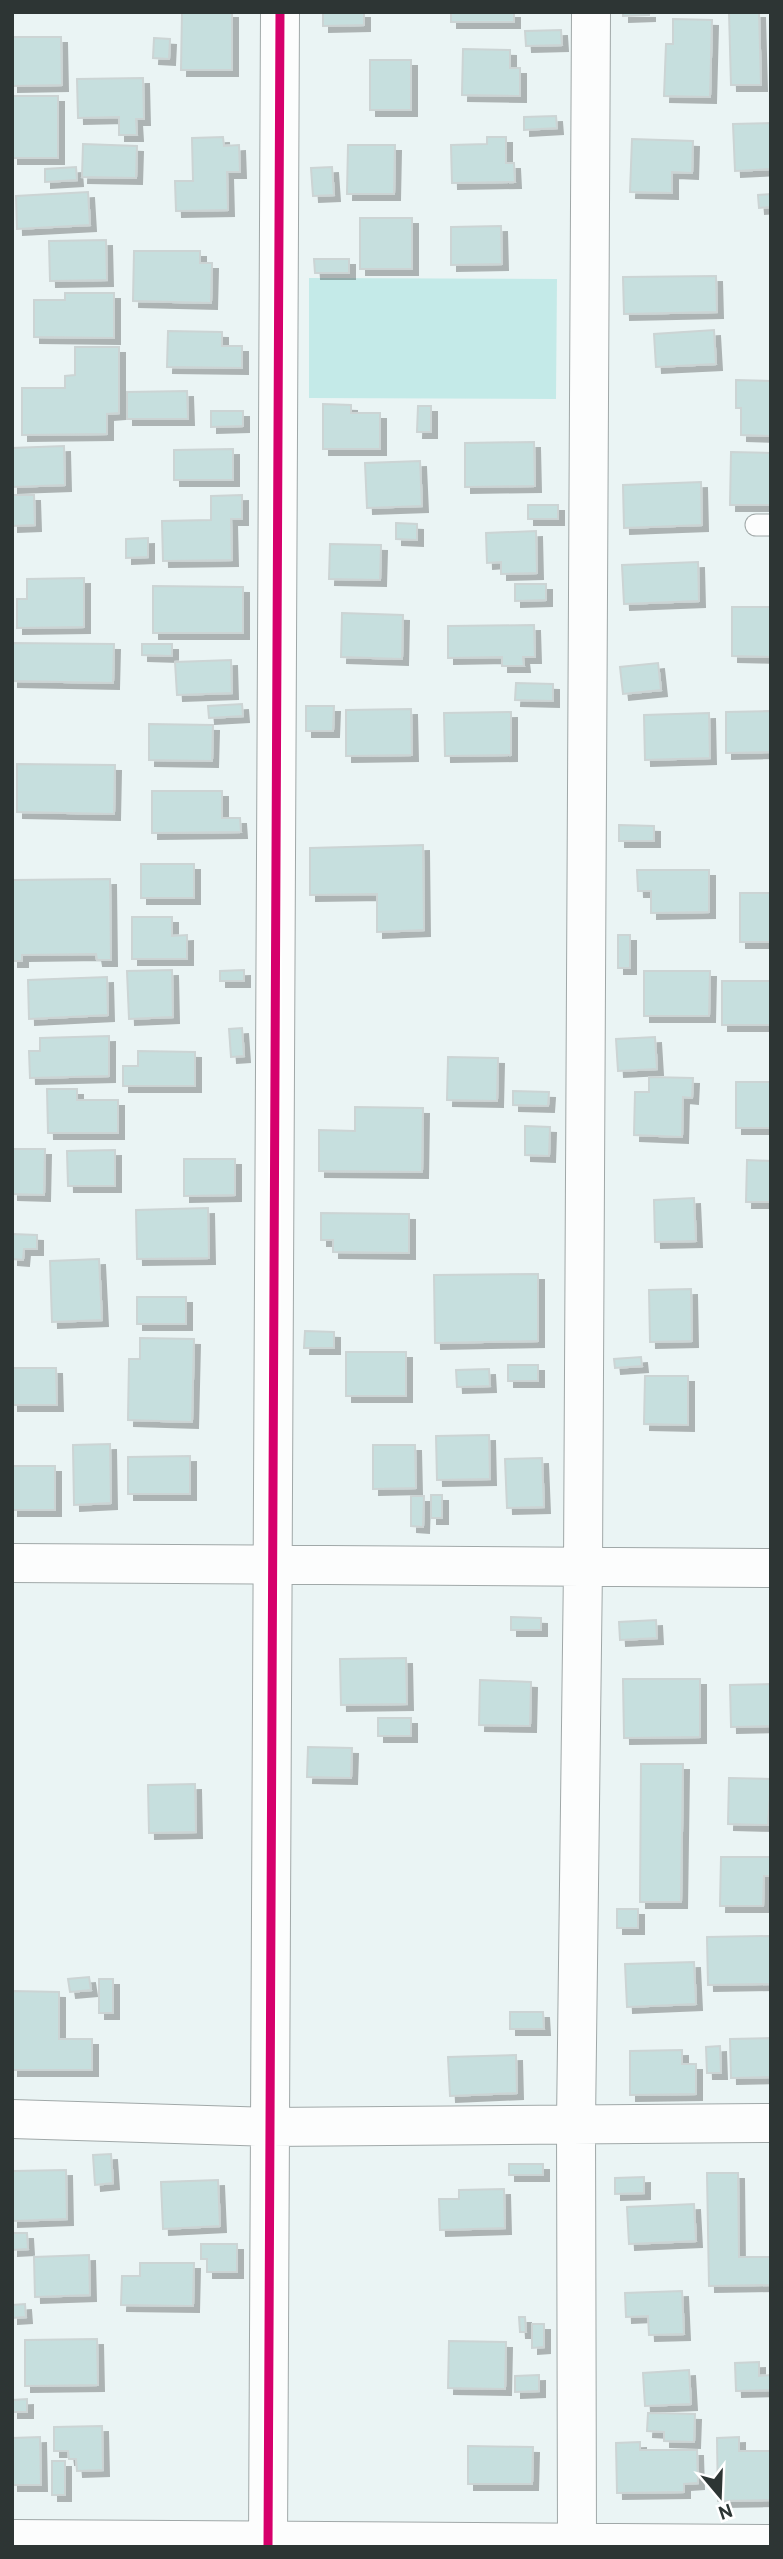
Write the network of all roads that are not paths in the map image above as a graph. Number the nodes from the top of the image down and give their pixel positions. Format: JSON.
{"nodes":[{"id":1,"x":280,"y":12,"type":"edge"},
{"id":2,"x":591,"y":12,"type":"edge"},
{"id":3,"x":12,"y":1563,"type":"edge"},
{"id":4,"x":272,"y":1565,"type":"junction"},
{"id":5,"x":583,"y":1567,"type":"junction"},
{"id":6,"x":771,"y":1568,"type":"edge"},
{"id":7,"x":12,"y":2119,"type":"edge"},
{"id":8,"x":576,"y":2123,"type":"junction"},
{"id":9,"x":771,"y":2123,"type":"edge"},
{"id":10,"x":270,"y":2127,"type":"junction"},
{"id":11,"x":12,"y":2539,"type":"edge"},
{"id":12,"x":577,"y":2541,"type":"junction"},
{"id":13,"x":268,"y":2543,"type":"edge"},
{"id":14,"x":771,"y":2544,"type":"edge"}],
"edges":[{"from":1,"to":4,"type":"street"},
{"from":2,"to":5,"type":"street"},
{"from":3,"to":4,"type":"street"},
{"from":4,"to":5,"type":"street"},
{"from":4,"to":10,"type":"street"},
{"from":5,"to":6,"type":"street"},
{"from":5,"to":8,"type":"street"},
{"from":7,"to":10,"type":"street"},
{"from":8,"to":9,"type":"street"},
{"from":8,"to":10,"type":"street"},
{"from":8,"to":12,"type":"street"},
{"from":10,"to":13,"type":"street"},
{"from":11,"to":13,"type":"street"},
{"from":12,"to":13,"type":"street"},
{"from":12,"to":14,"type":"street"}]}
